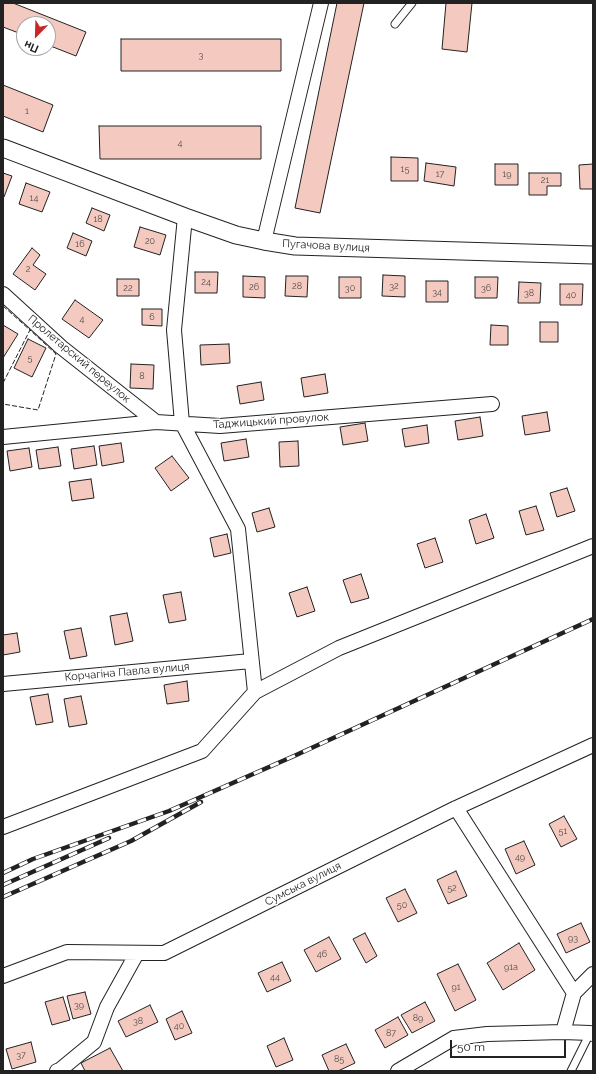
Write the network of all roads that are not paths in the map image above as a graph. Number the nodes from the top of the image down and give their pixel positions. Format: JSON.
{"nodes":[{"id":1,"x":321,"y":3,"type":"edge"},
{"id":2,"x":412,"y":3,"type":"edge"},
{"id":3,"x":395,"y":24,"type":"dead end"},
{"id":4,"x":3,"y":148,"type":"edge"},
{"id":5,"x":185,"y":217,"type":"junction"},
{"id":6,"x":264,"y":241,"type":"junction"},
{"id":7,"x":593,"y":255,"type":"edge"},
{"id":8,"x":3,"y":294,"type":"edge"},
{"id":9,"x":492,"y":404,"type":"dead end"},
{"id":10,"x":156,"y":422,"type":"junction"},
{"id":11,"x":182,"y":423,"type":"junction"},
{"id":12,"x":3,"y":437,"type":"edge"},
{"id":13,"x":593,"y":546,"type":"edge"},
{"id":14,"x":251,"y":661,"type":"junction"},
{"id":15,"x":3,"y":684,"type":"edge"},
{"id":16,"x":254,"y":692,"type":"junction"},
{"id":17,"x":593,"y":744,"type":"edge"},
{"id":18,"x":456,"y":808,"type":"junction"},
{"id":19,"x":3,"y":827,"type":"edge"},
{"id":20,"x":137,"y":953,"type":"junction"},
{"id":21,"x":593,"y":974,"type":"edge"},
{"id":22,"x":3,"y":976,"type":"edge"},
{"id":23,"x":574,"y":993,"type":"junction"},
{"id":24,"x":563,"y":1032,"type":"junction"},
{"id":25,"x":592,"y":1034,"type":"edge"},
{"id":26,"x":57,"y":1071,"type":"edge"},
{"id":27,"x":398,"y":1071,"type":"edge"},
{"id":28,"x":571,"y":1071,"type":"edge"}],
"edges":[{"from":1,"to":6,"type":"street"},
{"from":2,"to":3,"type":"lane"},
{"from":4,"to":5,"type":"street","name":"Пугачова вулиця"},
{"from":5,"to":6,"type":"street","name":"Пугачова вулиця"},
{"from":5,"to":11,"type":"street"},
{"from":6,"to":7,"type":"street","name":"Пугачова вулиця"},
{"from":8,"to":10,"type":"street","name":"Пролетарский переулок"},
{"from":9,"to":11,"type":"street","name":"Таджицький провулок"},
{"from":10,"to":11,"type":"street","name":"Таджицький провулок"},
{"from":10,"to":12,"type":"street","name":"Таджицький провулок"},
{"from":11,"to":14,"type":"street"},
{"from":13,"to":16,"type":"street"},
{"from":14,"to":15,"type":"street","name":"Корчагіна Павла вулиця"},
{"from":14,"to":16,"type":"street"},
{"from":16,"to":19,"type":"street"},
{"from":17,"to":18,"type":"street","name":"Сумська вулиця"},
{"from":18,"to":20,"type":"street","name":"Сумська вулиця"},
{"from":18,"to":23,"type":"street"},
{"from":20,"to":22,"type":"street","name":"Сумська вулиця"},
{"from":20,"to":26,"type":"street"},
{"from":21,"to":23,"type":"street"},
{"from":23,"to":24,"type":"street"},
{"from":24,"to":25,"type":"street"},
{"from":24,"to":27,"type":"street"},
{"from":25,"to":28,"type":"lane"}]}
